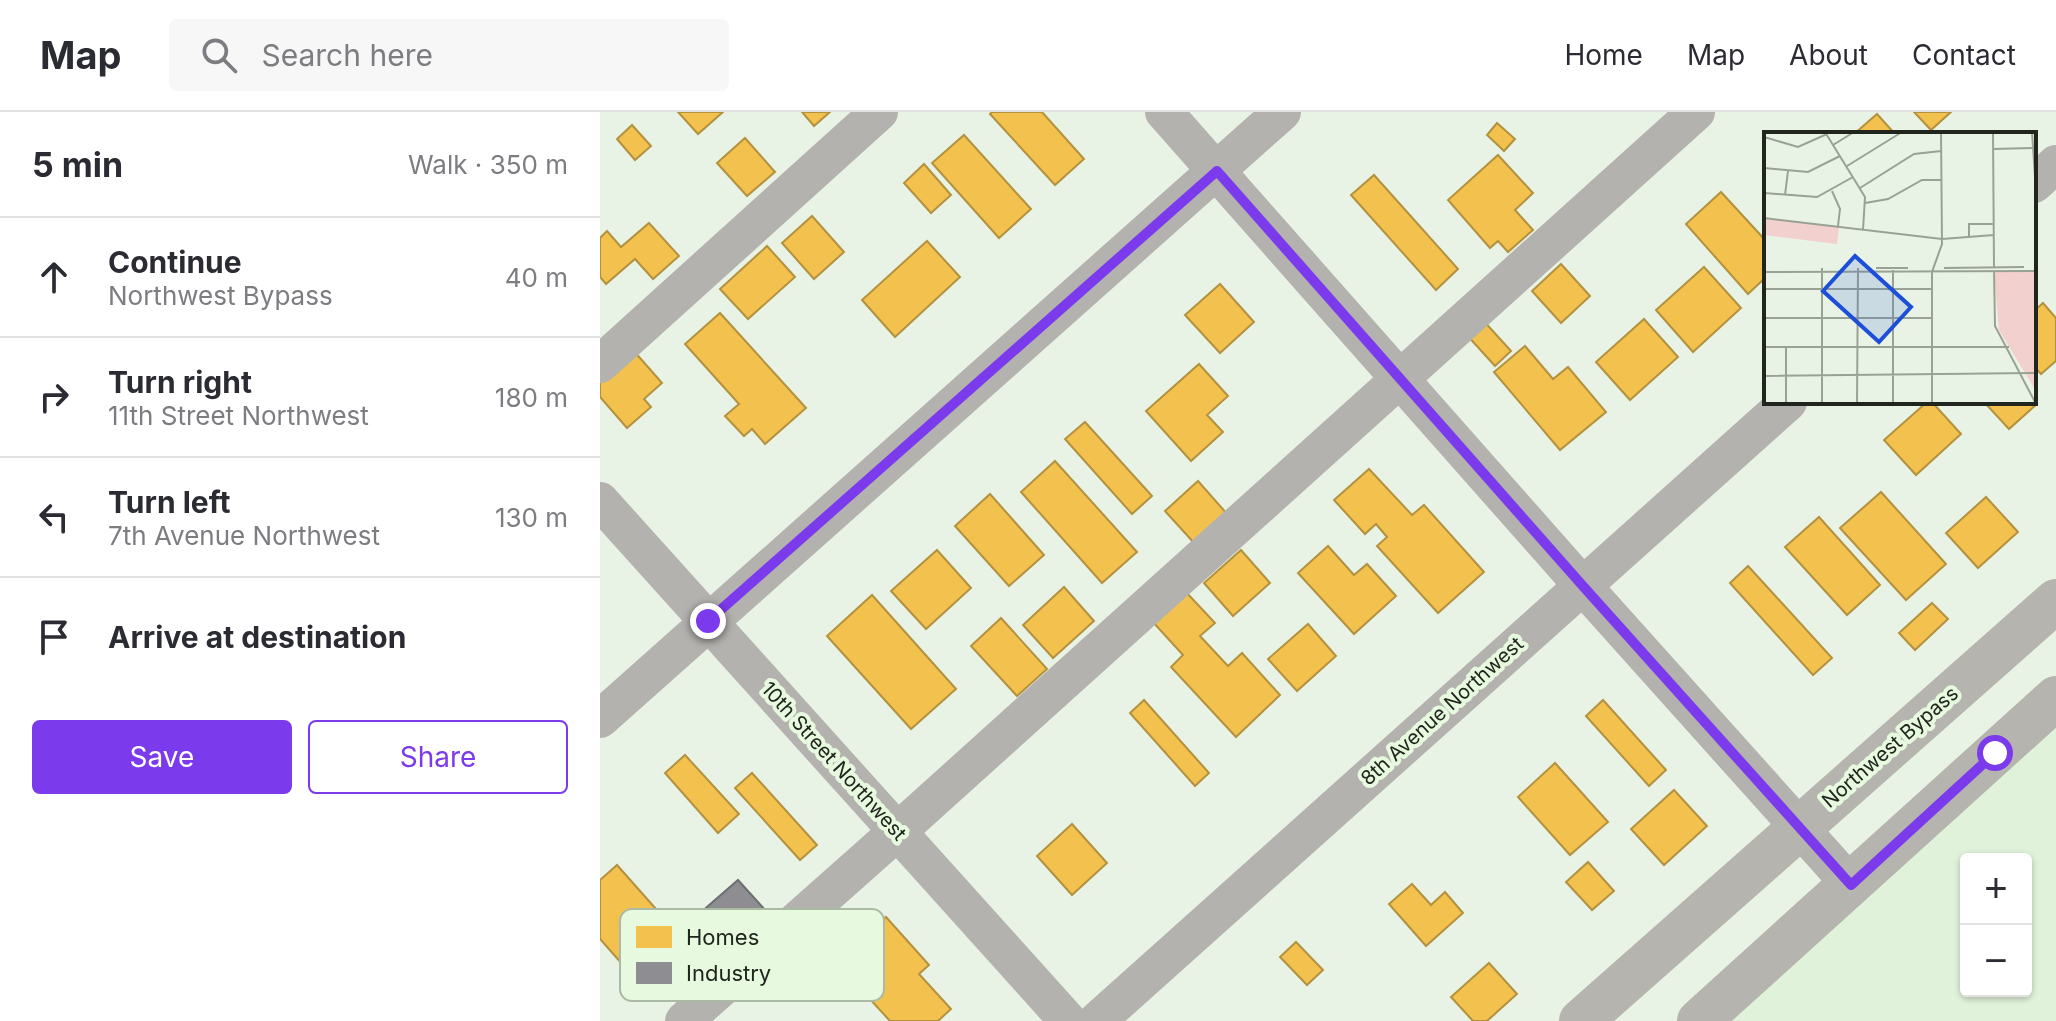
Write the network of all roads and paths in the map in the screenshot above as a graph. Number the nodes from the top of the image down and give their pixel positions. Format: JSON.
{"nodes":[{"id":1,"x":879,"y":112,"type":"edge"},
{"id":2,"x":1164,"y":112,"type":"edge"},
{"id":3,"x":1282,"y":112,"type":"edge"},
{"id":4,"x":1696,"y":112,"type":"edge"},
{"id":5,"x":2056,"y":164,"type":"edge"},
{"id":6,"x":1217,"y":171,"type":"junction"},
{"id":7,"x":2036,"y":182,"type":"edge"},
{"id":8,"x":600,"y":364,"type":"edge"},
{"id":9,"x":1399,"y":378,"type":"junction"},
{"id":10,"x":1786,"y":404,"type":"edge"},
{"id":11,"x":600,"y":501,"type":"edge"},
{"id":12,"x":1582,"y":585,"type":"junction"},
{"id":13,"x":2056,"y":601,"type":"edge"},
{"id":14,"x":708,"y":621,"type":"junction"},
{"id":15,"x":2056,"y":698,"type":"edge"},
{"id":16,"x":600,"y":719,"type":"edge"},
{"id":17,"x":1799,"y":827,"type":"junction"},
{"id":18,"x":898,"y":831,"type":"junction"},
{"id":19,"x":1851,"y":885,"type":"junction"},
{"id":20,"x":810,"y":909,"type":"edge"},
{"id":21,"x":707,"y":1001,"type":"edge"},
{"id":22,"x":684,"y":1021,"type":"edge"},
{"id":23,"x":1068,"y":1021,"type":"edge"},
{"id":24,"x":1097,"y":1021,"type":"edge"},
{"id":25,"x":1581,"y":1021,"type":"edge"},
{"id":26,"x":1699,"y":1021,"type":"edge"}],
"edges":[{"from":1,"to":8,"type":"street"},
{"from":2,"to":6,"type":"street"},
{"from":3,"to":6,"type":"street"},
{"from":4,"to":9,"type":"street"},
{"from":5,"to":7,"type":"street"},
{"from":6,"to":9,"type":"street"},
{"from":6,"to":14,"type":"street"},
{"from":9,"to":12,"type":"street"},
{"from":9,"to":18,"type":"street"},
{"from":10,"to":12,"type":"street","name":"8th Avenue Northwest"},
{"from":11,"to":14,"type":"street","name":"10th Street Northwest"},
{"from":12,"to":17,"type":"street"},
{"from":12,"to":24,"type":"street","name":"8th Avenue Northwest"},
{"from":13,"to":17,"type":"main road","name":"Northwest Bypass"},
{"from":14,"to":16,"type":"street"},
{"from":14,"to":18,"type":"street","name":"10th Street Northwest"},
{"from":15,"to":19,"type":"main road"},
{"from":17,"to":19,"type":"street"},
{"from":17,"to":25,"type":"main road","name":"Northwest Bypass"},
{"from":18,"to":20,"type":"street"},
{"from":18,"to":23,"type":"street","name":"10th Street Northwest"},
{"from":19,"to":26,"type":"main road"},
{"from":21,"to":22,"type":"street"}]}
